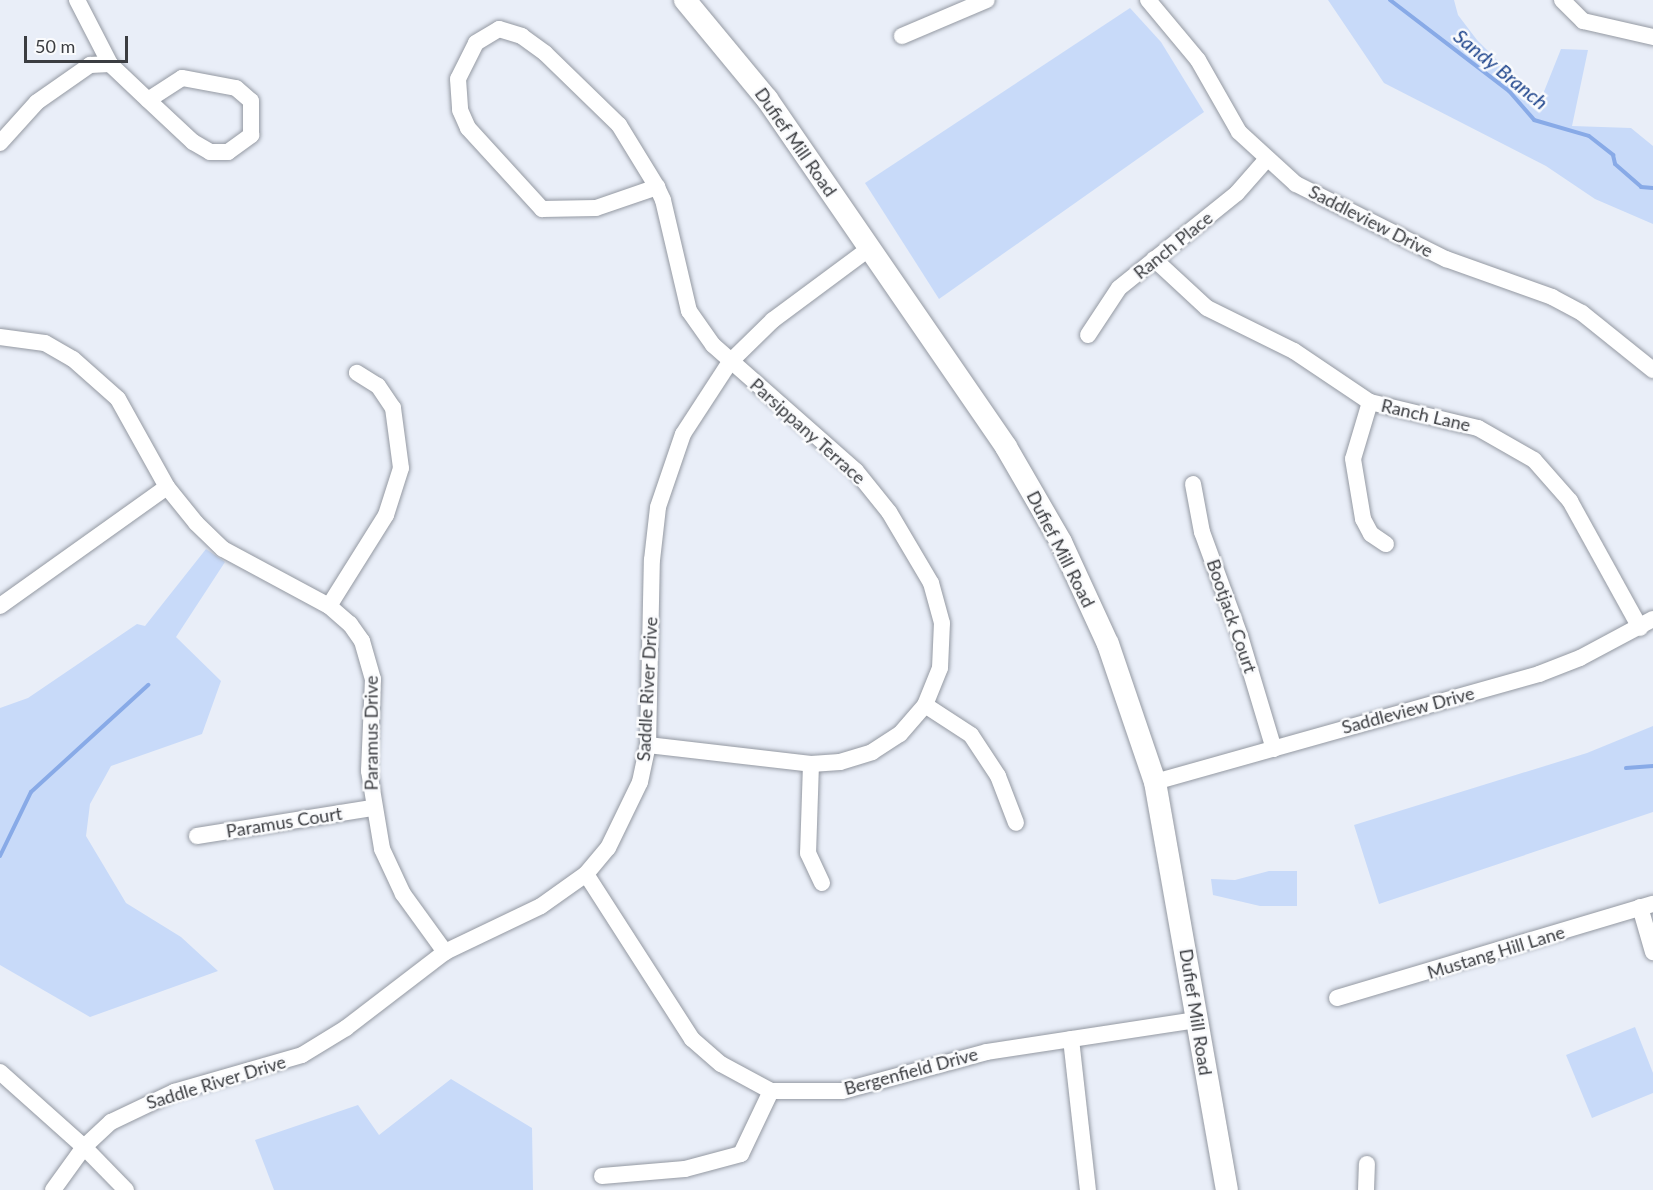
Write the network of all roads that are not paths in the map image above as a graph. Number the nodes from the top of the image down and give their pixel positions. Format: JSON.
{"nodes":[{"id":1,"x":77,"y":0,"type":"edge"},
{"id":2,"x":685,"y":0,"type":"edge"},
{"id":3,"x":987,"y":0,"type":"edge"},
{"id":4,"x":1148,"y":0,"type":"edge"},
{"id":5,"x":1562,"y":0,"type":"edge"},
{"id":6,"x":902,"y":36,"type":"dead end"},
{"id":7,"x":1653,"y":37,"type":"edge"},
{"id":8,"x":110,"y":64,"type":"junction"},
{"id":9,"x":148,"y":100,"type":"junction"},
{"id":10,"x":0,"y":143,"type":"edge"},
{"id":11,"x":1265,"y":160,"type":"junction"},
{"id":12,"x":657,"y":187,"type":"junction"},
{"id":13,"x":870,"y":248,"type":"junction"},
{"id":14,"x":1154,"y":259,"type":"junction"},
{"id":15,"x":1088,"y":335,"type":"dead end"},
{"id":16,"x":0,"y":337,"type":"edge"},
{"id":17,"x":730,"y":362,"type":"junction"},
{"id":18,"x":1653,"y":369,"type":"edge"},
{"id":19,"x":357,"y":373,"type":"dead end"},
{"id":20,"x":1370,"y":402,"type":"junction"},
{"id":21,"x":1193,"y":484,"type":"dead end"},
{"id":22,"x":167,"y":487,"type":"junction"},
{"id":23,"x":1386,"y":544,"type":"dead end"},
{"id":24,"x":0,"y":606,"type":"edge"},
{"id":25,"x":329,"y":606,"type":"junction"},
{"id":26,"x":1646,"y":623,"type":"edge"},
{"id":27,"x":925,"y":705,"type":"junction"},
{"id":28,"x":648,"y":745,"type":"junction"},
{"id":29,"x":1274,"y":748,"type":"junction"},
{"id":30,"x":811,"y":764,"type":"junction"},
{"id":31,"x":1155,"y":782,"type":"junction"},
{"id":32,"x":372,"y":808,"type":"junction"},
{"id":33,"x":1016,"y":823,"type":"dead end"},
{"id":34,"x":196,"y":836,"type":"dead end"},
{"id":35,"x":586,"y":874,"type":"junction"},
{"id":36,"x":822,"y":883,"type":"dead end"},
{"id":37,"x":1646,"y":905,"type":"edge"},
{"id":38,"x":445,"y":952,"type":"junction"},
{"id":39,"x":1653,"y":952,"type":"edge"},
{"id":40,"x":1337,"y":998,"type":"dead end"},
{"id":41,"x":1197,"y":1020,"type":"junction"},
{"id":42,"x":1071,"y":1039,"type":"junction"},
{"id":43,"x":0,"y":1072,"type":"edge"},
{"id":44,"x":771,"y":1091,"type":"junction"},
{"id":45,"x":84,"y":1147,"type":"junction"},
{"id":46,"x":1367,"y":1164,"type":"dead end"},
{"id":47,"x":602,"y":1176,"type":"dead end"},
{"id":48,"x":53,"y":1190,"type":"edge"},
{"id":49,"x":126,"y":1190,"type":"edge"},
{"id":50,"x":1088,"y":1190,"type":"edge"},
{"id":51,"x":1227,"y":1190,"type":"edge"},
{"id":52,"x":1366,"y":1190,"type":"edge"}],
"edges":[{"from":1,"to":8,"type":"street"},
{"from":2,"to":13,"type":"main road","name":"Dufief Mill Road"},
{"from":3,"to":6,"type":"street"},
{"from":4,"to":11,"type":"street","name":"Saddleview Drive"},
{"from":5,"to":7,"type":"street"},
{"from":8,"to":9,"type":"street"},
{"from":8,"to":10,"type":"street"},
{"from":9,"to":9,"type":"street"},
{"from":11,"to":14,"type":"street","name":"Ranch Place"},
{"from":11,"to":18,"type":"street","name":"Saddleview Drive"},
{"from":12,"to":12,"type":"street","name":"Parsippany Terrace"},
{"from":12,"to":17,"type":"street","name":"Parsippany Terrace"},
{"from":13,"to":17,"type":"street","name":"Saddle River Drive"},
{"from":13,"to":31,"type":"main road","name":"Dufief Mill Road"},
{"from":14,"to":15,"type":"street","name":"Ranch Place"},
{"from":14,"to":20,"type":"street","name":"Ranch Lane"},
{"from":16,"to":22,"type":"street","name":"Paramus Drive"},
{"from":17,"to":27,"type":"street","name":"Parsippany Terrace"},
{"from":17,"to":28,"type":"street","name":"Saddle River Drive"},
{"from":19,"to":25,"type":"street"},
{"from":20,"to":23,"type":"street"},
{"from":20,"to":26,"type":"street","name":"Ranch Lane"},
{"from":21,"to":29,"type":"street","name":"Bootjack Court"},
{"from":22,"to":24,"type":"street"},
{"from":22,"to":25,"type":"street","name":"Paramus Drive"},
{"from":25,"to":32,"type":"street","name":"Paramus Drive"},
{"from":26,"to":29,"type":"street","name":"Saddleview Drive"},
{"from":27,"to":30,"type":"street","name":"Parsippany Terrace"},
{"from":27,"to":33,"type":"street"},
{"from":28,"to":30,"type":"street","name":"Parsippany Terrace"},
{"from":28,"to":35,"type":"street","name":"Saddle River Drive"},
{"from":29,"to":31,"type":"street","name":"Saddleview Drive"},
{"from":30,"to":36,"type":"street"},
{"from":31,"to":41,"type":"main road","name":"Dufief Mill Road"},
{"from":32,"to":34,"type":"street","name":"Paramus Court"},
{"from":32,"to":38,"type":"street","name":"Paramus Drive"},
{"from":35,"to":38,"type":"street","name":"Saddle River Drive"},
{"from":35,"to":44,"type":"street","name":"Bergenfield Drive"},
{"from":37,"to":39,"type":"street"},
{"from":37,"to":40,"type":"street","name":"Mustang Hill Lane"},
{"from":38,"to":45,"type":"street","name":"Saddle River Drive"},
{"from":41,"to":42,"type":"street","name":"Bergenfield Drive"},
{"from":41,"to":51,"type":"main road","name":"Dufief Mill Road"},
{"from":42,"to":44,"type":"street","name":"Bergenfield Drive"},
{"from":42,"to":50,"type":"street"},
{"from":43,"to":45,"type":"street"},
{"from":44,"to":47,"type":"street"},
{"from":45,"to":48,"type":"street","name":"Saddle River Drive"},
{"from":45,"to":49,"type":"street"},
{"from":46,"to":52,"type":"street"}]}
